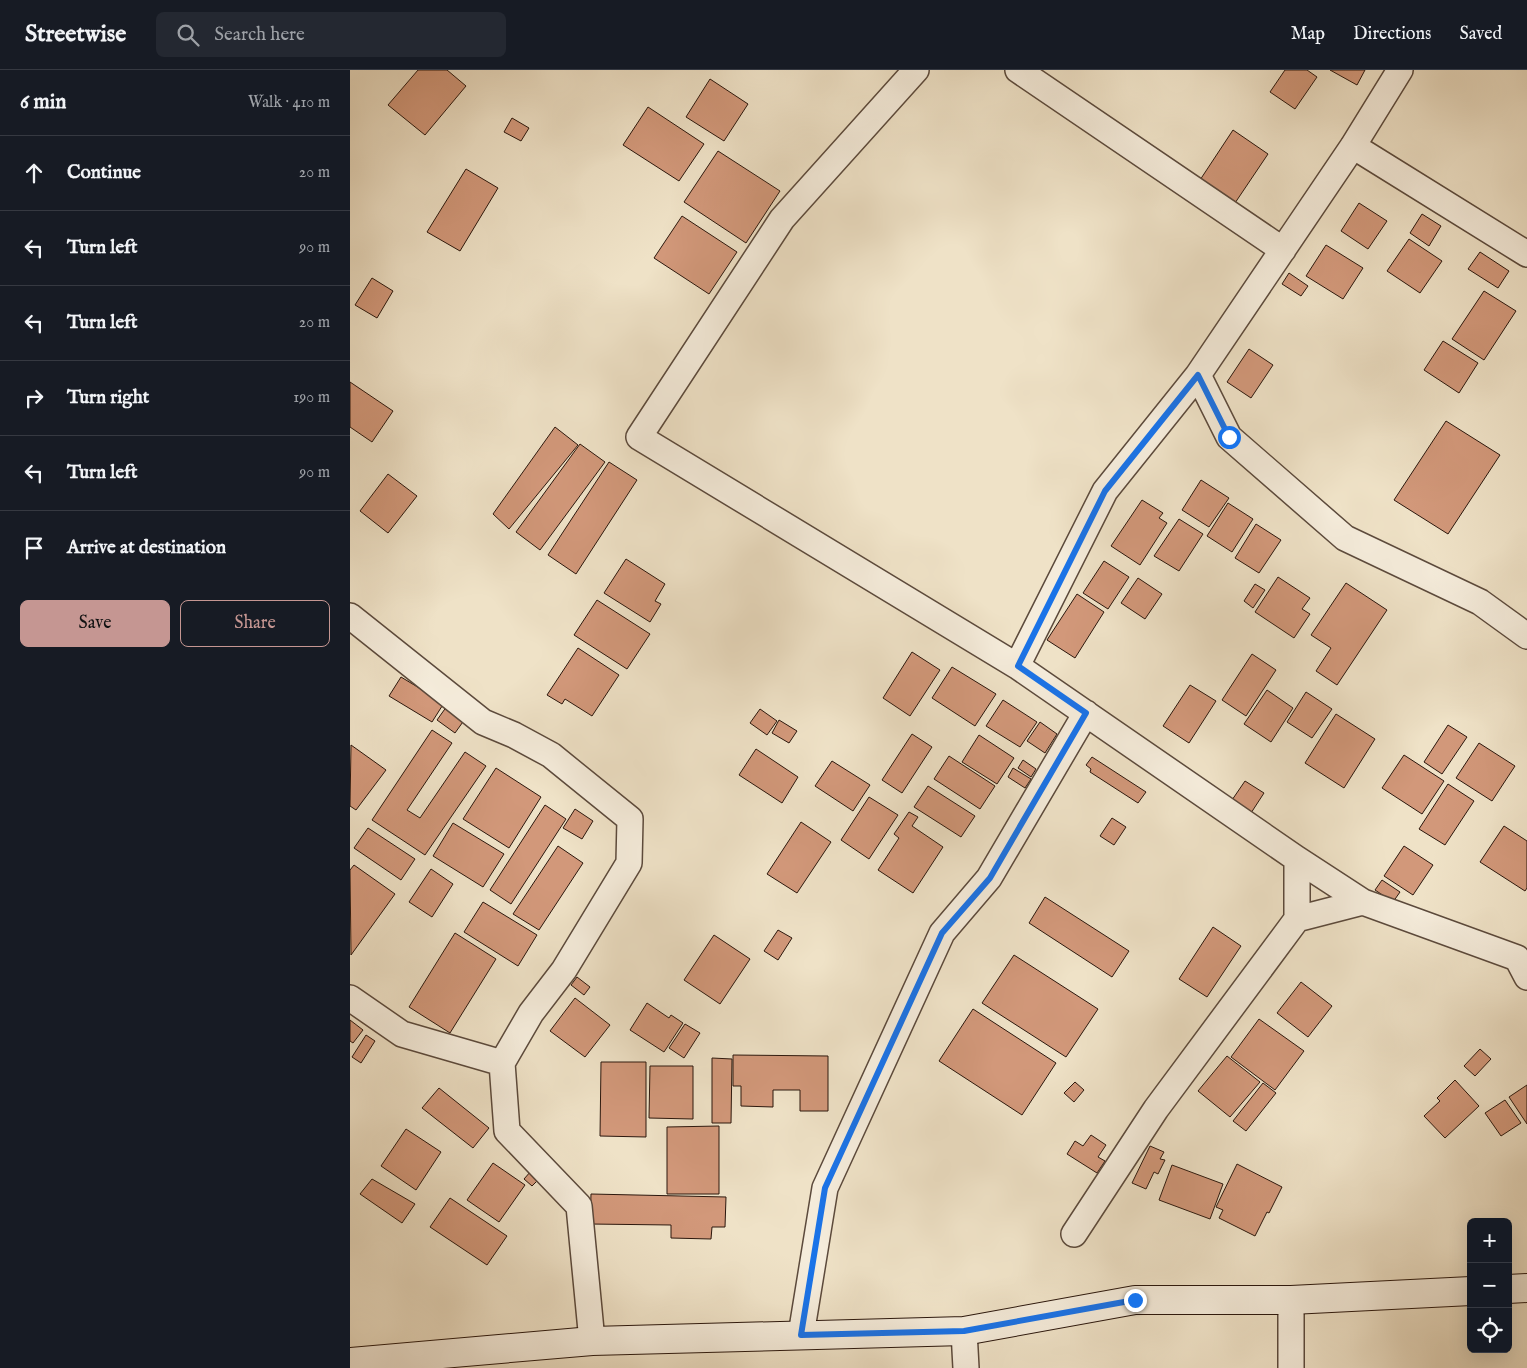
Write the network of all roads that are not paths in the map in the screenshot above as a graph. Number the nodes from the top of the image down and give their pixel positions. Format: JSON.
{"nodes":[{"id":1,"x":916,"y":70,"type":"edge"},
{"id":2,"x":1018,"y":70,"type":"edge"},
{"id":3,"x":1400,"y":70,"type":"edge"},
{"id":4,"x":1353,"y":146,"type":"junction"},
{"id":5,"x":1283,"y":250,"type":"junction"},
{"id":6,"x":1527,"y":254,"type":"edge"},
{"id":7,"x":1198,"y":375,"type":"junction"},
{"id":8,"x":350,"y":616,"type":"edge"},
{"id":9,"x":1527,"y":636,"type":"edge"},
{"id":10,"x":1018,"y":666,"type":"junction"},
{"id":11,"x":1086,"y":713,"type":"junction"},
{"id":12,"x":1297,"y":859,"type":"junction"},
{"id":13,"x":1363,"y":902,"type":"junction"},
{"id":14,"x":1297,"y":919,"type":"junction"},
{"id":15,"x":1524,"y":960,"type":"edge"},
{"id":16,"x":350,"y":998,"type":"edge"},
{"id":17,"x":502,"y":1063,"type":"junction"},
{"id":18,"x":1074,"y":1234,"type":"dead end"},
{"id":19,"x":1527,"y":1288,"type":"edge"},
{"id":20,"x":1512,"y":1289,"type":"edge"},
{"id":21,"x":1467,"y":1291,"type":"edge"},
{"id":22,"x":1291,"y":1300,"type":"junction"},
{"id":23,"x":964,"y":1331,"type":"junction"},
{"id":24,"x":801,"y":1335,"type":"junction"},
{"id":25,"x":592,"y":1341,"type":"junction"},
{"id":26,"x":350,"y":1362,"type":"edge"},
{"id":27,"x":966,"y":1368,"type":"edge"},
{"id":28,"x":1291,"y":1368,"type":"edge"}],
"edges":[{"from":1,"to":10,"type":"street"},
{"from":2,"to":5,"type":"street"},
{"from":3,"to":4,"type":"street"},
{"from":4,"to":5,"type":"street"},
{"from":4,"to":6,"type":"street"},
{"from":5,"to":7,"type":"street"},
{"from":7,"to":9,"type":"street"},
{"from":7,"to":10,"type":"street"},
{"from":8,"to":17,"type":"street"},
{"from":10,"to":11,"type":"street"},
{"from":11,"to":12,"type":"street"},
{"from":11,"to":24,"type":"street"},
{"from":12,"to":13,"type":"street"},
{"from":12,"to":14,"type":"street"},
{"from":13,"to":14,"type":"street"},
{"from":13,"to":15,"type":"street"},
{"from":14,"to":18,"type":"street"},
{"from":16,"to":17,"type":"street"},
{"from":17,"to":25,"type":"street"},
{"from":19,"to":20,"type":"street"},
{"from":21,"to":22,"type":"street"},
{"from":22,"to":23,"type":"street"},
{"from":22,"to":28,"type":"street"},
{"from":23,"to":24,"type":"street"},
{"from":23,"to":27,"type":"street"},
{"from":24,"to":25,"type":"street"},
{"from":25,"to":26,"type":"street"}]}
